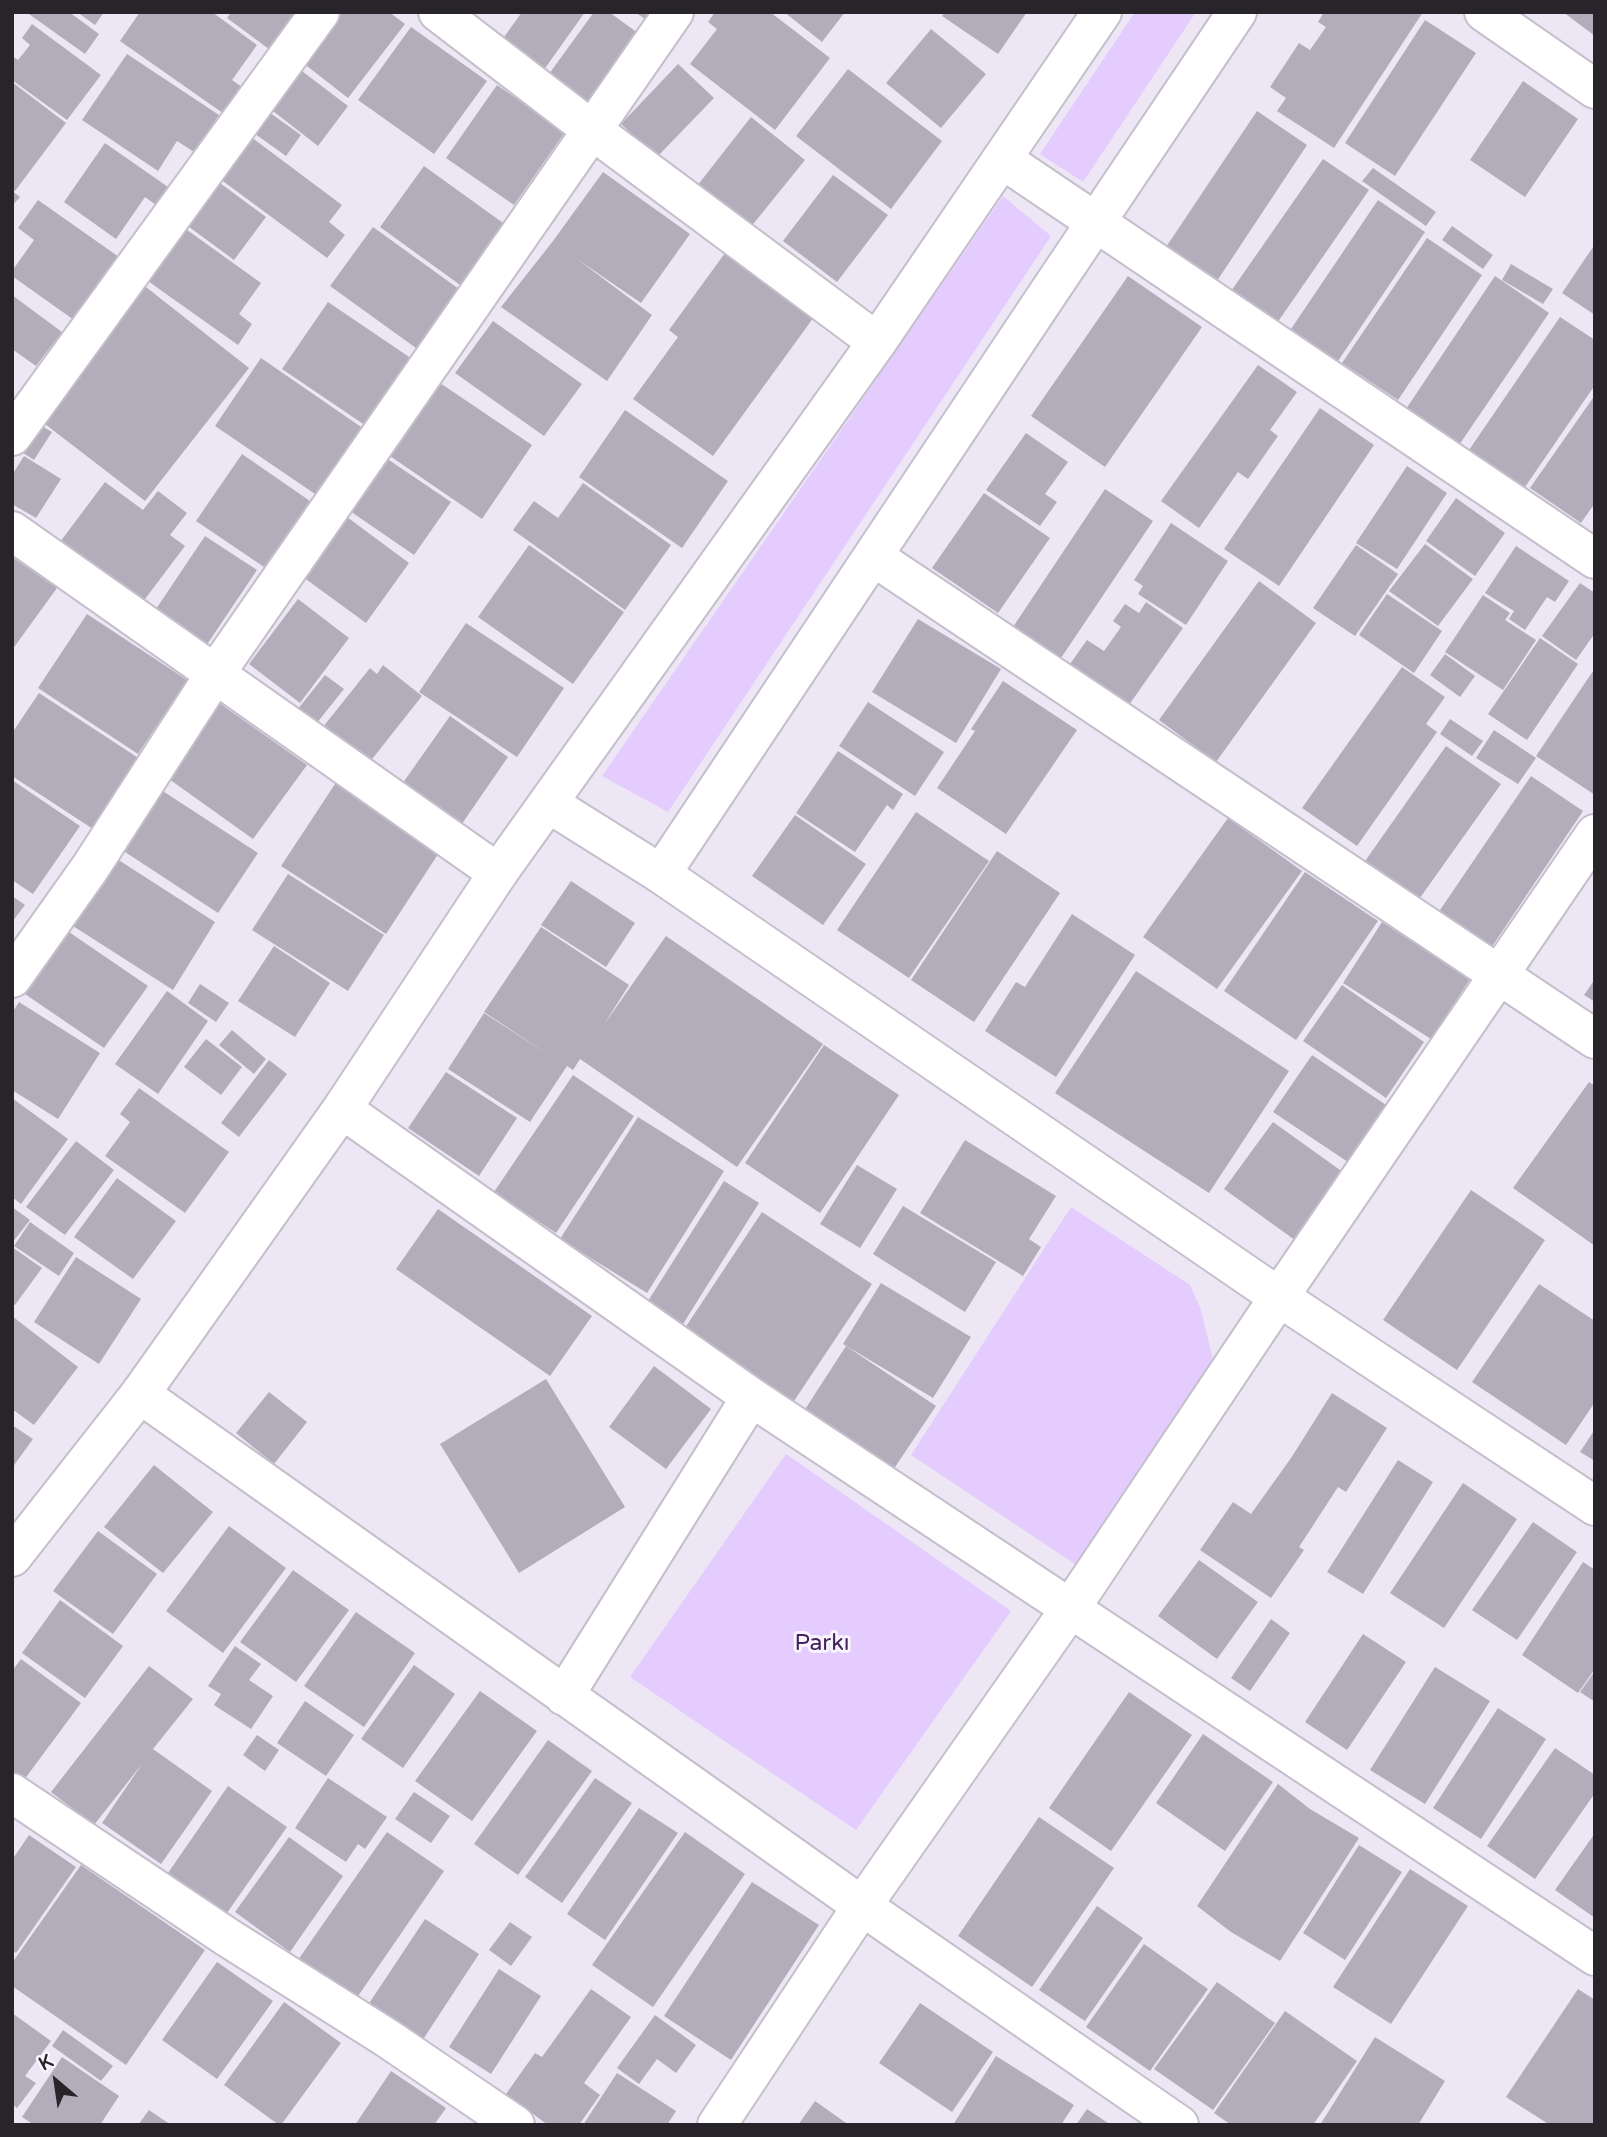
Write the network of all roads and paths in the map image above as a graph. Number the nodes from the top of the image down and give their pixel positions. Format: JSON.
{"nodes":[{"id":1,"x":320,"y":12,"type":"edge"},
{"id":2,"x":438,"y":12,"type":"edge"},
{"id":3,"x":674,"y":12,"type":"edge"},
{"id":4,"x":1102,"y":12,"type":"edge"},
{"id":5,"x":1237,"y":12,"type":"edge"},
{"id":6,"x":1484,"y":12,"type":"edge"},
{"id":7,"x":1595,"y":89,"type":"edge"},
{"id":8,"x":592,"y":131,"type":"junction"},
{"id":9,"x":1002,"y":159,"type":"junction"},
{"id":10,"x":1095,"y":222,"type":"junction"},
{"id":11,"x":877,"y":342,"type":"junction"},
{"id":12,"x":12,"y":436,"type":"edge"},
{"id":13,"x":12,"y":531,"type":"edge"},
{"id":14,"x":874,"y":557,"type":"junction"},
{"id":15,"x":1595,"y":559,"type":"edge"},
{"id":16,"x":215,"y":674,"type":"junction"},
{"id":17,"x":548,"y":803,"type":"junction"},
{"id":18,"x":1595,"y":834,"type":"edge"},
{"id":19,"x":498,"y":873,"type":"junction"},
{"id":20,"x":661,"y":874,"type":"junction"},
{"id":21,"x":1499,"y":974,"type":"junction"},
{"id":22,"x":12,"y":978,"type":"edge"},
{"id":23,"x":1595,"y":1039,"type":"edge"},
{"id":24,"x":342,"y":1109,"type":"junction"},
{"id":25,"x":1279,"y":1297,"type":"junction"},
{"id":26,"x":140,"y":1394,"type":"junction"},
{"id":27,"x":751,"y":1397,"type":"junction"},
{"id":28,"x":1595,"y":1506,"type":"edge"},
{"id":29,"x":12,"y":1557,"type":"edge"},
{"id":30,"x":1070,"y":1609,"type":"junction"},
{"id":31,"x":564,"y":1696,"type":"junction"},
{"id":32,"x":12,"y":1793,"type":"edge"},
{"id":33,"x":862,"y":1906,"type":"junction"},
{"id":34,"x":1595,"y":1956,"type":"edge"},
{"id":35,"x":515,"y":2125,"type":"edge"},
{"id":36,"x":717,"y":2125,"type":"edge"},
{"id":37,"x":1179,"y":2125,"type":"edge"}],
"edges":[{"from":1,"to":12,"type":"street"},
{"from":2,"to":8,"type":"street"},
{"from":3,"to":8,"type":"street"},
{"from":4,"to":9,"type":"street"},
{"from":5,"to":10,"type":"street"},
{"from":6,"to":7,"type":"street"},
{"from":8,"to":11,"type":"street"},
{"from":8,"to":16,"type":"street"},
{"from":9,"to":10,"type":"street"},
{"from":9,"to":11,"type":"street"},
{"from":10,"to":14,"type":"street"},
{"from":10,"to":15,"type":"street"},
{"from":11,"to":17,"type":"street"},
{"from":13,"to":16,"type":"street"},
{"from":14,"to":20,"type":"street"},
{"from":14,"to":21,"type":"street"},
{"from":16,"to":19,"type":"street"},
{"from":16,"to":22,"type":"street"},
{"from":17,"to":19,"type":"street"},
{"from":17,"to":20,"type":"street"},
{"from":18,"to":21,"type":"street"},
{"from":19,"to":24,"type":"street"},
{"from":20,"to":25,"type":"street"},
{"from":21,"to":23,"type":"street"},
{"from":21,"to":25,"type":"street"},
{"from":24,"to":26,"type":"street"},
{"from":24,"to":27,"type":"street"},
{"from":25,"to":28,"type":"street"},
{"from":25,"to":30,"type":"street"},
{"from":26,"to":29,"type":"street"},
{"from":26,"to":31,"type":"street"},
{"from":27,"to":30,"type":"street"},
{"from":27,"to":31,"type":"street"},
{"from":30,"to":33,"type":"street"},
{"from":30,"to":34,"type":"street"},
{"from":31,"to":33,"type":"street"},
{"from":32,"to":35,"type":"street"},
{"from":33,"to":36,"type":"street"},
{"from":33,"to":37,"type":"street"}]}
